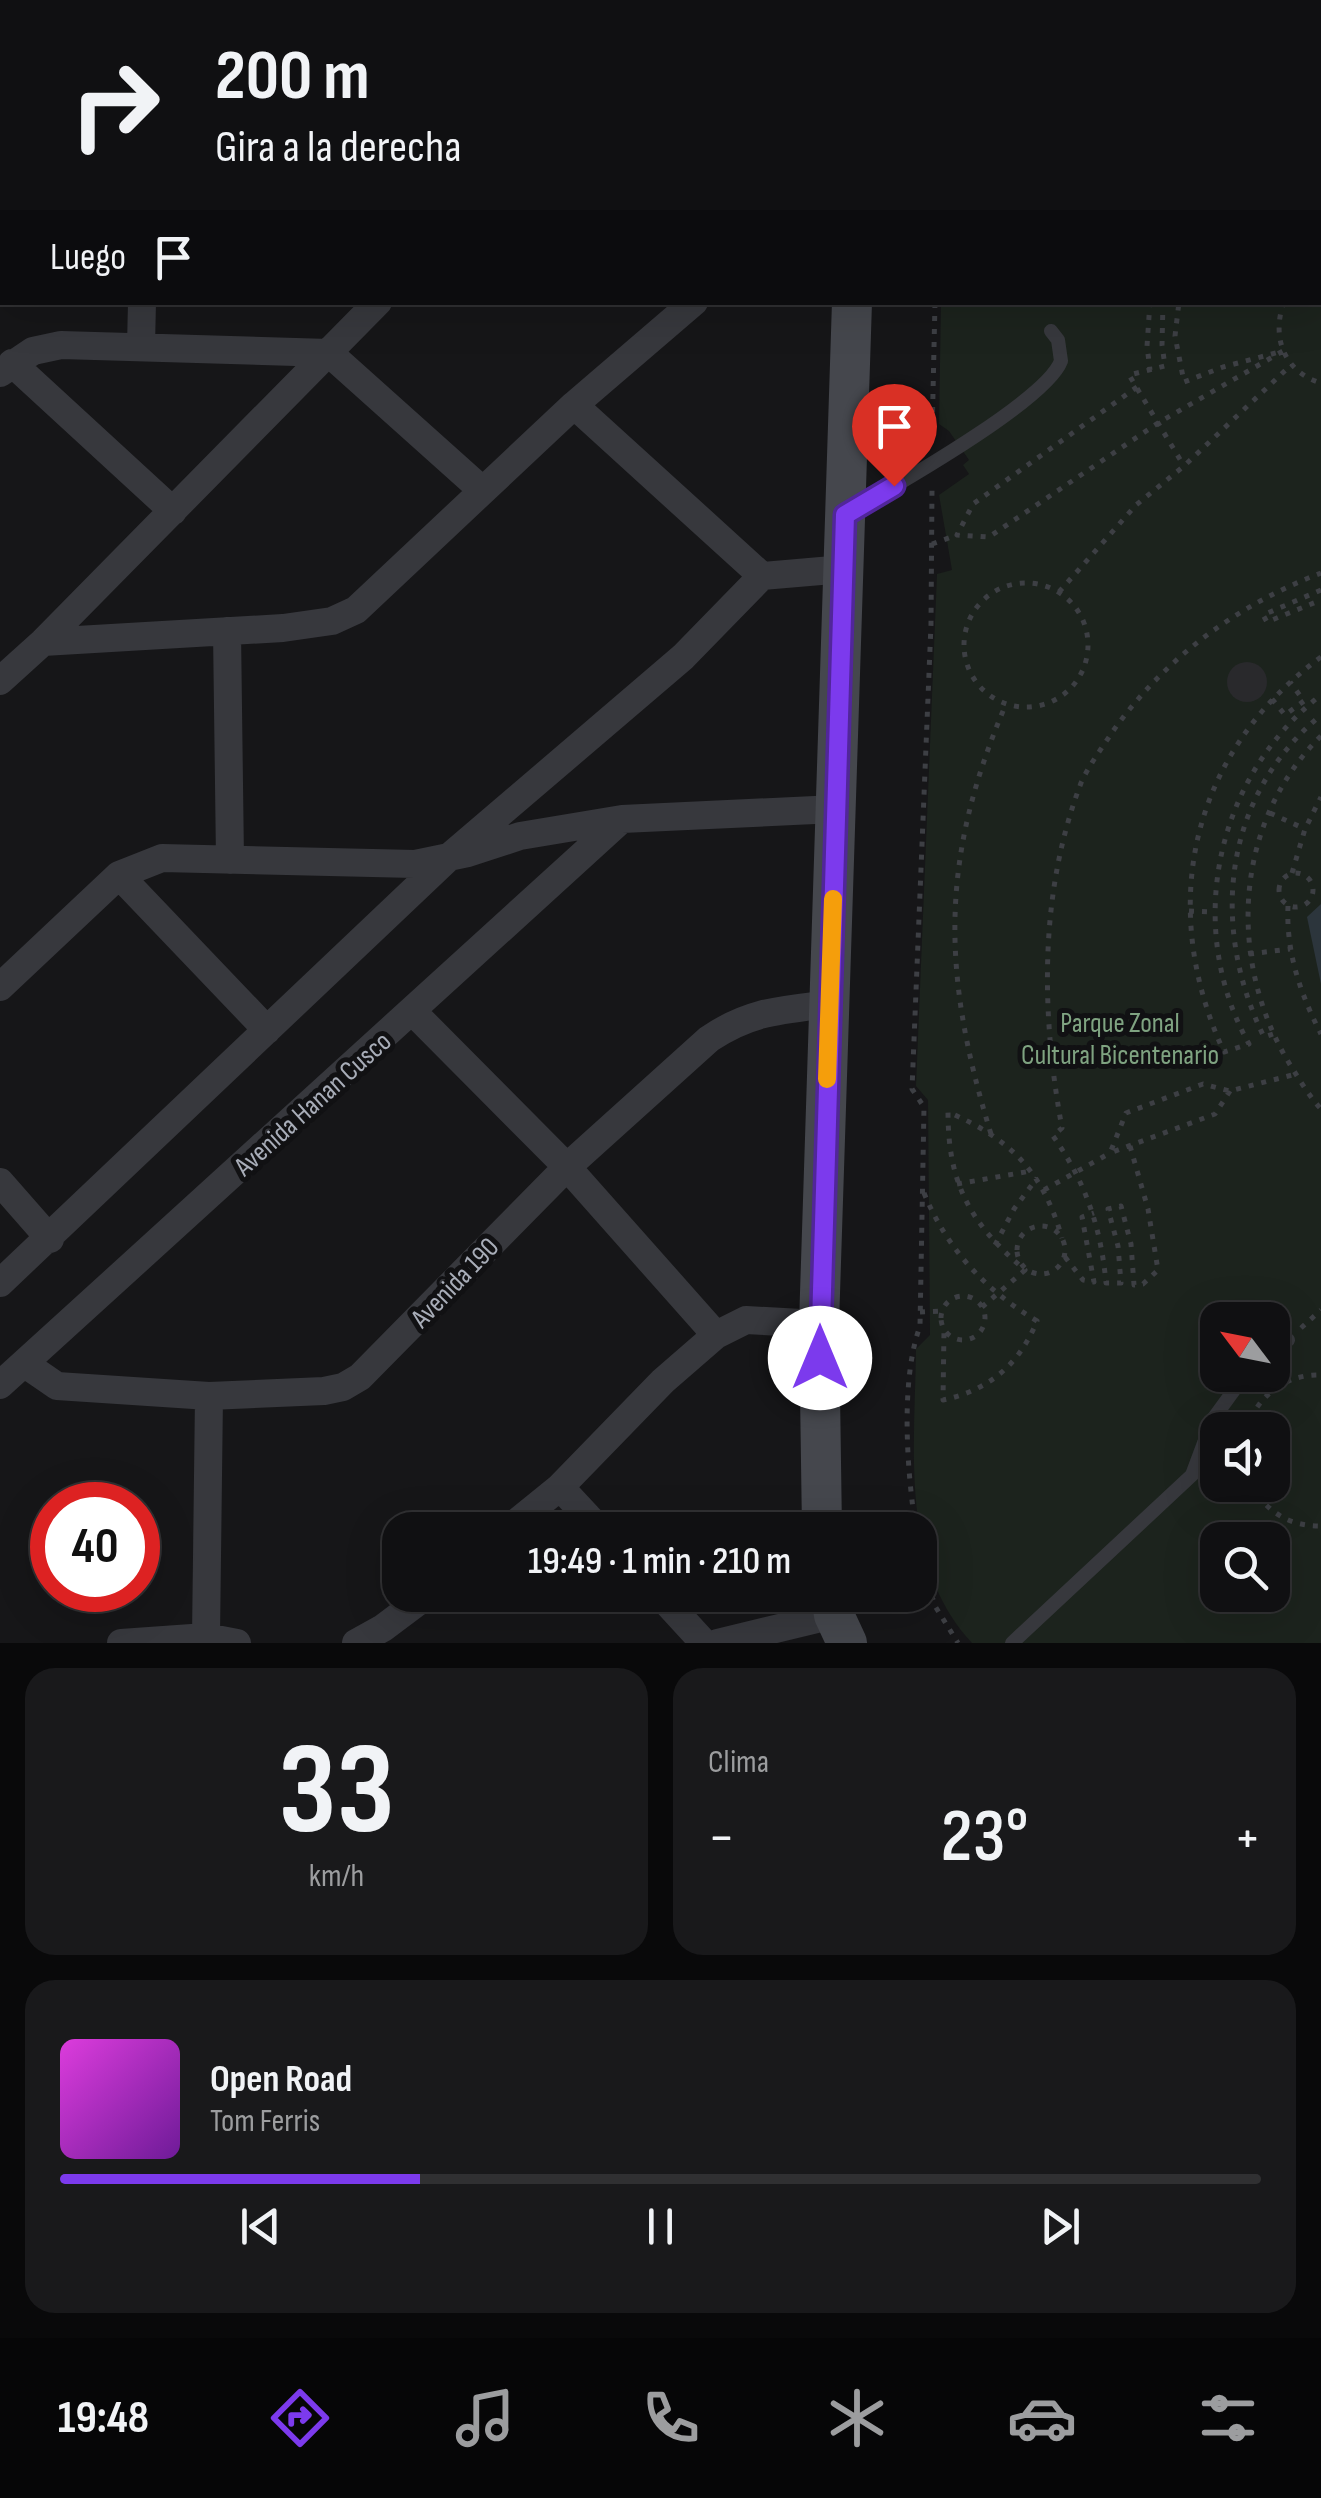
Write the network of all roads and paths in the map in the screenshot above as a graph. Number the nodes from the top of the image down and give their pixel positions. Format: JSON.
{"nodes":[{"id":1,"x":142,"y":305,"type":"edge"},
{"id":2,"x":375,"y":305,"type":"edge"},
{"id":3,"x":691,"y":305,"type":"edge"},
{"id":4,"x":852,"y":305,"type":"edge"},
{"id":5,"x":935,"y":305,"type":"edge"},
{"id":6,"x":1150,"y":305,"type":"edge"},
{"id":7,"x":1163,"y":305,"type":"edge"},
{"id":8,"x":1179,"y":305,"type":"edge"},
{"id":9,"x":1283,"y":305,"type":"edge"},
{"id":10,"x":1051,"y":331,"type":"dead end"},
{"id":11,"x":141,"y":346,"type":"junction"},
{"id":12,"x":1283,"y":351,"type":"junction"},
{"id":13,"x":328,"y":353,"type":"junction"},
{"id":14,"x":1291,"y":365,"type":"junction"},
{"id":15,"x":6,"y":368,"type":"edge"},
{"id":16,"x":1150,"y":370,"type":"junction"},
{"id":17,"x":1321,"y":384,"type":"edge"},
{"id":18,"x":1137,"y":388,"type":"junction"},
{"id":19,"x":574,"y":405,"type":"junction"},
{"id":20,"x":1158,"y":423,"type":"junction"},
{"id":21,"x":932,"y":464,"type":"junction"},
{"id":22,"x":1184,"y":466,"type":"junction"},
{"id":23,"x":482,"y":490,"type":"junction"},
{"id":24,"x":173,"y":511,"type":"junction"},
{"id":25,"x":845,"y":515,"type":"junction"},
{"id":26,"x":957,"y":535,"type":"junction"},
{"id":27,"x":932,"y":544,"type":"junction"},
{"id":28,"x":844,"y":569,"type":"junction"},
{"id":29,"x":1321,"y":573,"type":"edge"},
{"id":30,"x":762,"y":576,"type":"junction"},
{"id":31,"x":1321,"y":590,"type":"edge"},
{"id":32,"x":1059,"y":592,"type":"junction"},
{"id":33,"x":1321,"y":600,"type":"edge"},
{"id":34,"x":227,"y":632,"type":"junction"},
{"id":35,"x":43,"y":642,"type":"junction"},
{"id":36,"x":1321,"y":657,"type":"edge"},
{"id":37,"x":0,"y":681,"type":"edge"},
{"id":38,"x":1290,"y":682,"type":"junction"},
{"id":39,"x":1321,"y":695,"type":"edge"},
{"id":40,"x":1272,"y":698,"type":"junction"},
{"id":41,"x":1006,"y":704,"type":"junction"},
{"id":42,"x":1321,"y":715,"type":"edge"},
{"id":43,"x":1321,"y":736,"type":"edge"},
{"id":44,"x":1321,"y":797,"type":"edge"},
{"id":45,"x":836,"y":809,"type":"junction"},
{"id":46,"x":1270,"y":813,"type":"junction"},
{"id":47,"x":622,"y":819,"type":"junction"},
{"id":48,"x":1305,"y":829,"type":"junction"},
{"id":49,"x":1222,"y":850,"type":"junction"},
{"id":50,"x":1237,"y":852,"type":"junction"},
{"id":51,"x":448,"y":858,"type":"junction"},
{"id":52,"x":230,"y":860,"type":"junction"},
{"id":53,"x":1292,"y":873,"type":"junction"},
{"id":54,"x":118,"y":875,"type":"junction"},
{"id":55,"x":1288,"y":906,"type":"junction"},
{"id":56,"x":1189,"y":911,"type":"junction"},
{"id":57,"x":1214,"y":912,"type":"junction"},
{"id":58,"x":1290,"y":949,"type":"junction"},
{"id":59,"x":1249,"y":954,"type":"junction"},
{"id":60,"x":0,"y":987,"type":"edge"},
{"id":61,"x":830,"y":1004,"type":"junction"},
{"id":62,"x":413,"y":1012,"type":"junction"},
{"id":63,"x":267,"y":1030,"type":"junction"},
{"id":64,"x":1273,"y":1034,"type":"junction"},
{"id":65,"x":1321,"y":1034,"type":"edge"},
{"id":66,"x":1296,"y":1074,"type":"junction"},
{"id":67,"x":1230,"y":1091,"type":"junction"},
{"id":68,"x":1321,"y":1093,"type":"edge"},
{"id":69,"x":1313,"y":1099,"type":"junction"},
{"id":70,"x":1321,"y":1108,"type":"edge"},
{"id":71,"x":991,"y":1134,"type":"junction"},
{"id":72,"x":1130,"y":1146,"type":"junction"},
{"id":73,"x":1110,"y":1153,"type":"junction"},
{"id":74,"x":566,"y":1167,"type":"junction"},
{"id":75,"x":1032,"y":1171,"type":"junction"},
{"id":76,"x":1076,"y":1172,"type":"junction"},
{"id":77,"x":1037,"y":1178,"type":"junction"},
{"id":78,"x":0,"y":1182,"type":"edge"},
{"id":79,"x":958,"y":1184,"type":"junction"},
{"id":80,"x":923,"y":1190,"type":"junction"},
{"id":81,"x":1044,"y":1190,"type":"junction"},
{"id":82,"x":1094,"y":1213,"type":"junction"},
{"id":83,"x":1062,"y":1238,"type":"junction"},
{"id":84,"x":50,"y":1239,"type":"junction"},
{"id":85,"x":995,"y":1244,"type":"junction"},
{"id":86,"x":1064,"y":1256,"type":"junction"},
{"id":87,"x":1026,"y":1270,"type":"junction"},
{"id":88,"x":0,"y":1284,"type":"edge"},
{"id":89,"x":998,"y":1295,"type":"junction"},
{"id":90,"x":982,"y":1307,"type":"junction"},
{"id":91,"x":942,"y":1311,"type":"junction"},
{"id":92,"x":920,"y":1312,"type":"junction"},
{"id":93,"x":819,"y":1324,"type":"junction"},
{"id":94,"x":944,"y":1330,"type":"junction"},
{"id":95,"x":716,"y":1335,"type":"junction"},
{"id":96,"x":24,"y":1364,"type":"junction"},
{"id":97,"x":1321,"y":1375,"type":"edge"},
{"id":98,"x":0,"y":1385,"type":"edge"},
{"id":99,"x":1233,"y":1392,"type":"edge"},
{"id":100,"x":209,"y":1396,"type":"junction"},
{"id":101,"x":1255,"y":1412,"type":"edge"},
{"id":102,"x":560,"y":1487,"type":"junction"},
{"id":103,"x":1265,"y":1502,"type":"edge"},
{"id":104,"x":529,"y":1512,"type":"edge"},
{"id":105,"x":583,"y":1512,"type":"edge"},
{"id":106,"x":822,"y":1512,"type":"edge"},
{"id":107,"x":914,"y":1512,"type":"edge"},
{"id":108,"x":1321,"y":1526,"type":"edge"},
{"id":109,"x":937,"y":1609,"type":"edge"},
{"id":110,"x":402,"y":1612,"type":"edge"},
{"id":111,"x":676,"y":1612,"type":"edge"},
{"id":112,"x":837,"y":1618,"type":"edge"},
{"id":113,"x":206,"y":1636,"type":"junction"},
{"id":114,"x":120,"y":1643,"type":"edge"},
{"id":115,"x":237,"y":1643,"type":"edge"},
{"id":116,"x":356,"y":1643,"type":"edge"},
{"id":117,"x":704,"y":1643,"type":"edge"},
{"id":118,"x":717,"y":1643,"type":"edge"},
{"id":119,"x":958,"y":1643,"type":"edge"},
{"id":120,"x":1012,"y":1643,"type":"edge"}],
"edges":[{"from":1,"to":11,"type":"street"},
{"from":2,"to":13,"type":"street"},
{"from":3,"to":19,"type":"street"},
{"from":4,"to":25,"type":"street"},
{"from":5,"to":21,"type":"path"},
{"from":6,"to":16,"type":"path"},
{"from":7,"to":16,"type":"path"},
{"from":8,"to":12,"type":"path"},
{"from":9,"to":12,"type":"path"},
{"from":10,"to":21,"type":"lane"},
{"from":11,"to":13,"type":"street"},
{"from":11,"to":15,"type":"street"},
{"from":12,"to":14,"type":"path"},
{"from":12,"to":20,"type":"path"},
{"from":13,"to":23,"type":"street"},
{"from":13,"to":24,"type":"street"},
{"from":14,"to":17,"type":"path"},
{"from":14,"to":22,"type":"path"},
{"from":15,"to":24,"type":"street"},
{"from":16,"to":18,"type":"path"},
{"from":18,"to":20,"type":"path"},
{"from":18,"to":26,"type":"path"},
{"from":19,"to":23,"type":"street"},
{"from":19,"to":30,"type":"street"},
{"from":20,"to":22,"type":"path"},
{"from":20,"to":26,"type":"path"},
{"from":21,"to":25,"type":"lane"},
{"from":21,"to":27,"type":"path"},
{"from":22,"to":32,"type":"path"},
{"from":23,"to":34,"type":"street"},
{"from":24,"to":35,"type":"street"},
{"from":25,"to":28,"type":"street"},
{"from":26,"to":27,"type":"path"},
{"from":27,"to":80,"type":"path"},
{"from":28,"to":30,"type":"street"},
{"from":28,"to":45,"type":"street"},
{"from":29,"to":76,"type":"path"},
{"from":30,"to":51,"type":"street"},
{"from":31,"to":33,"type":"path"},
{"from":32,"to":41,"type":"path"},
{"from":32,"to":41,"type":"path"},
{"from":34,"to":35,"type":"street"},
{"from":34,"to":52,"type":"street"},
{"from":35,"to":37,"type":"street"},
{"from":36,"to":38,"type":"path"},
{"from":38,"to":40,"type":"path"},
{"from":38,"to":40,"type":"path"},
{"from":39,"to":49,"type":"path"},
{"from":40,"to":56,"type":"path"},
{"from":41,"to":71,"type":"path"},
{"from":42,"to":50,"type":"path"},
{"from":43,"to":46,"type":"path"},
{"from":44,"to":48,"type":"path"},
{"from":45,"to":47,"type":"street"},
{"from":45,"to":61,"type":"street"},
{"from":46,"to":48,"type":"path"},
{"from":46,"to":59,"type":"path"},
{"from":47,"to":51,"type":"street"},
{"from":47,"to":62,"type":"street","name":"Avenida Hanan Cusco"},
{"from":48,"to":53,"type":"path"},
{"from":49,"to":50,"type":"path"},
{"from":49,"to":57,"type":"path"},
{"from":50,"to":64,"type":"path"},
{"from":51,"to":52,"type":"street"},
{"from":51,"to":63,"type":"street"},
{"from":52,"to":54,"type":"street"},
{"from":53,"to":55,"type":"path"},
{"from":53,"to":55,"type":"path"},
{"from":54,"to":60,"type":"street"},
{"from":54,"to":63,"type":"street"},
{"from":55,"to":58,"type":"path"},
{"from":56,"to":57,"type":"path"},
{"from":56,"to":57,"type":"path"},
{"from":58,"to":59,"type":"path"},
{"from":58,"to":65,"type":"path"},
{"from":59,"to":64,"type":"path"},
{"from":61,"to":74,"type":"street","name":"Avenida 190"},
{"from":61,"to":93,"type":"street"},
{"from":62,"to":74,"type":"street"},
{"from":62,"to":96,"type":"street","name":"Avenida Hanan Cusco"},
{"from":63,"to":84,"type":"street"},
{"from":64,"to":66,"type":"path"},
{"from":66,"to":67,"type":"path"},
{"from":66,"to":69,"type":"path"},
{"from":67,"to":72,"type":"path"},
{"from":67,"to":73,"type":"path"},
{"from":68,"to":69,"type":"path"},
{"from":69,"to":70,"type":"path"},
{"from":71,"to":75,"type":"path"},
{"from":71,"to":79,"type":"path"},
{"from":72,"to":73,"type":"path"},
{"from":72,"to":82,"type":"path"},
{"from":73,"to":76,"type":"path"},
{"from":74,"to":95,"type":"street"},
{"from":74,"to":100,"type":"street","name":"Avenida 190"},
{"from":75,"to":77,"type":"path"},
{"from":75,"to":79,"type":"path"},
{"from":76,"to":81,"type":"path"},
{"from":76,"to":82,"type":"path"},
{"from":77,"to":81,"type":"path"},
{"from":77,"to":85,"type":"path"},
{"from":78,"to":84,"type":"street"},
{"from":79,"to":85,"type":"path"},
{"from":80,"to":89,"type":"path"},
{"from":80,"to":92,"type":"path"},
{"from":81,"to":83,"type":"path"},
{"from":82,"to":86,"type":"path"},
{"from":83,"to":86,"type":"path"},
{"from":83,"to":87,"type":"path"},
{"from":84,"to":88,"type":"street"},
{"from":85,"to":87,"type":"path"},
{"from":86,"to":87,"type":"path"},
{"from":87,"to":89,"type":"path"},
{"from":89,"to":90,"type":"path"},
{"from":89,"to":94,"type":"path"},
{"from":90,"to":91,"type":"path"},
{"from":90,"to":94,"type":"path"},
{"from":91,"to":92,"type":"path"},
{"from":91,"to":94,"type":"path"},
{"from":92,"to":107,"type":"path"},
{"from":93,"to":95,"type":"street"},
{"from":93,"to":106,"type":"street"},
{"from":95,"to":102,"type":"street"},
{"from":96,"to":98,"type":"street","name":"Avenida Hanan Cusco"},
{"from":96,"to":100,"type":"street","name":"Avenida 190"},
{"from":97,"to":101,"type":"path"},
{"from":99,"to":120,"type":"lane"},
{"from":100,"to":113,"type":"street"},
{"from":102,"to":104,"type":"street"},
{"from":102,"to":105,"type":"street"},
{"from":103,"to":108,"type":"path"},
{"from":109,"to":119,"type":"path"},
{"from":110,"to":116,"type":"street"},
{"from":111,"to":117,"type":"street"},
{"from":112,"to":118,"type":"street"},
{"from":113,"to":114,"type":"street"},
{"from":113,"to":115,"type":"street"}]}
